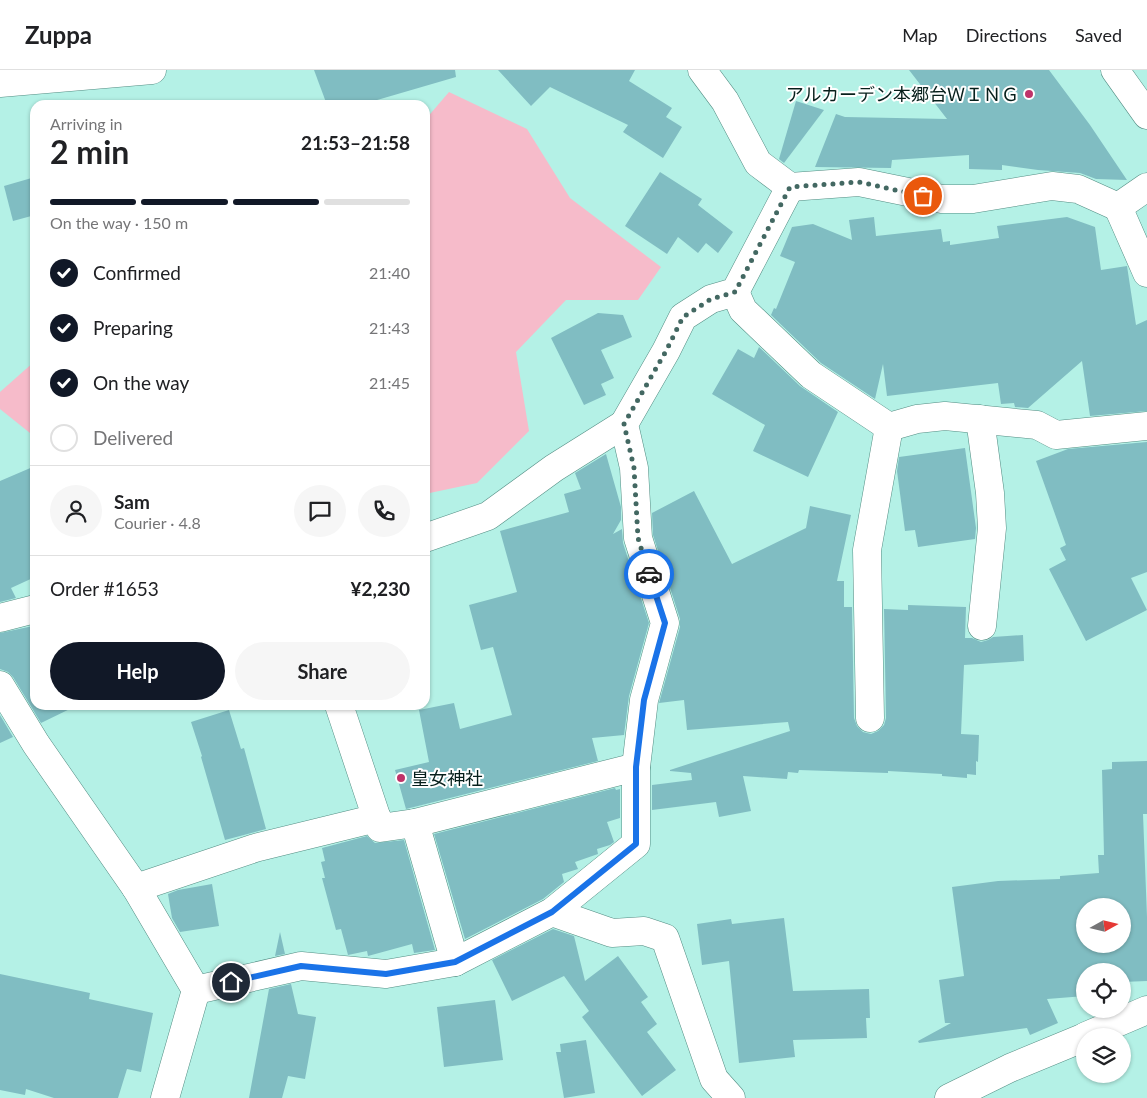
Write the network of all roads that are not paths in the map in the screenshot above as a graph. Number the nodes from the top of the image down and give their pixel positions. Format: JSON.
{"nodes":[{"id":1,"x":152,"y":70,"type":"edge"},
{"id":2,"x":702,"y":70,"type":"edge"},
{"id":3,"x":1115,"y":70,"type":"edge"},
{"id":4,"x":0,"y":83,"type":"edge"},
{"id":5,"x":1147,"y":115,"type":"edge"},
{"id":6,"x":790,"y":187,"type":"junction"},
{"id":7,"x":1147,"y":187,"type":"edge"},
{"id":8,"x":1118,"y":207,"type":"junction"},
{"id":9,"x":1147,"y":272,"type":"edge"},
{"id":10,"x":735,"y":292,"type":"junction"},
{"id":11,"x":980,"y":419,"type":"junction"},
{"id":12,"x":624,"y":424,"type":"junction"},
{"id":13,"x":889,"y":426,"type":"junction"},
{"id":14,"x":1147,"y":426,"type":"edge"},
{"id":15,"x":430,"y":536,"type":"edge"},
{"id":16,"x":30,"y":610,"type":"edge"},
{"id":17,"x":0,"y":618,"type":"edge"},
{"id":18,"x":982,"y":626,"type":"dead end"},
{"id":19,"x":0,"y":685,"type":"edge"},
{"id":20,"x":341,"y":710,"type":"edge"},
{"id":21,"x":870,"y":718,"type":"dead end"},
{"id":22,"x":636,"y":767,"type":"junction"},
{"id":23,"x":377,"y":818,"type":"junction"},
{"id":24,"x":415,"y":823,"type":"junction"},
{"id":25,"x":136,"y":888,"type":"junction"},
{"id":26,"x":552,"y":912,"type":"junction"},
{"id":27,"x":455,"y":962,"type":"junction"},
{"id":28,"x":196,"y":990,"type":"junction"},
{"id":29,"x":1147,"y":1010,"type":"edge"},
{"id":30,"x":1104,"y":1028,"type":"edge"},
{"id":31,"x":1076,"y":1040,"type":"edge"},
{"id":32,"x":165,"y":1098,"type":"edge"},
{"id":33,"x":731,"y":1098,"type":"edge"},
{"id":34,"x":949,"y":1098,"type":"edge"}],
"edges":[{"from":1,"to":4,"type":"street"},
{"from":2,"to":6,"type":"street"},
{"from":3,"to":5,"type":"street"},
{"from":6,"to":8,"type":"street"},
{"from":6,"to":10,"type":"street"},
{"from":7,"to":8,"type":"street"},
{"from":8,"to":9,"type":"street"},
{"from":10,"to":12,"type":"street"},
{"from":10,"to":13,"type":"street"},
{"from":11,"to":13,"type":"street"},
{"from":11,"to":14,"type":"street"},
{"from":11,"to":18,"type":"street"},
{"from":12,"to":15,"type":"street"},
{"from":12,"to":22,"type":"street"},
{"from":13,"to":21,"type":"street"},
{"from":16,"to":17,"type":"street"},
{"from":19,"to":25,"type":"street"},
{"from":20,"to":23,"type":"street"},
{"from":22,"to":24,"type":"street"},
{"from":22,"to":26,"type":"street"},
{"from":23,"to":24,"type":"street"},
{"from":23,"to":25,"type":"street"},
{"from":24,"to":27,"type":"street"},
{"from":25,"to":28,"type":"street"},
{"from":26,"to":27,"type":"street"},
{"from":26,"to":33,"type":"street"},
{"from":27,"to":28,"type":"street"},
{"from":28,"to":32,"type":"street"},
{"from":29,"to":30,"type":"street"},
{"from":31,"to":34,"type":"street"}]}
